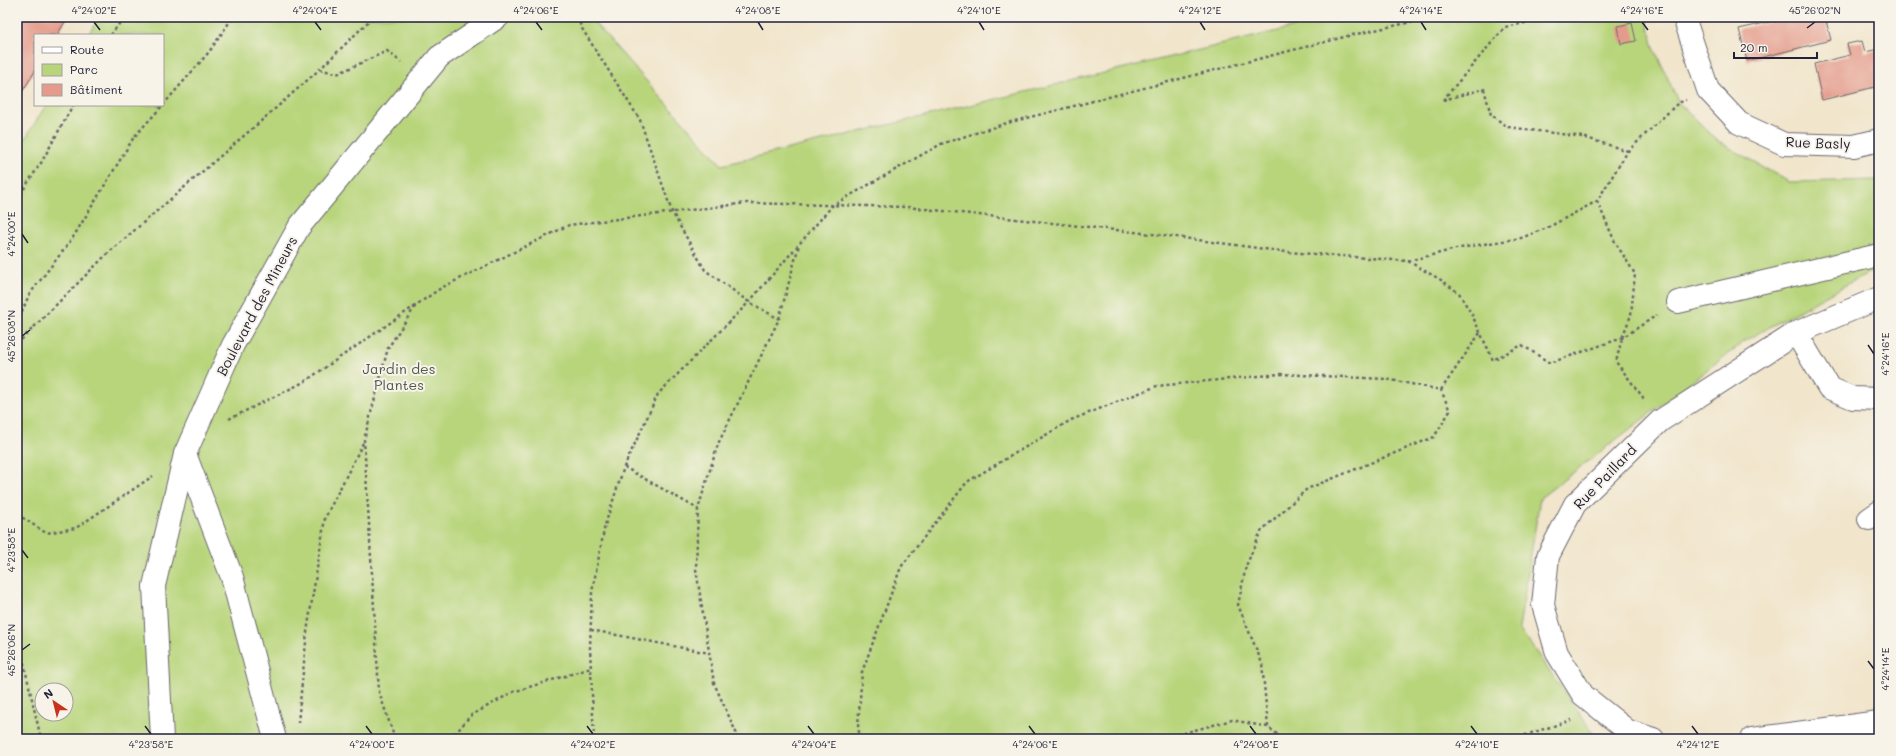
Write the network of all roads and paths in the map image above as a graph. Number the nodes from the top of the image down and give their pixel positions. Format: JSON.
{"nodes":[{"id":1,"x":124,"y":17,"type":"edge"},
{"id":2,"x":233,"y":17,"type":"edge"},
{"id":3,"x":373,"y":17,"type":"edge"},
{"id":4,"x":498,"y":17,"type":"edge"},
{"id":5,"x":578,"y":17,"type":"edge"},
{"id":6,"x":1434,"y":17,"type":"edge"},
{"id":7,"x":1554,"y":17,"type":"edge"},
{"id":8,"x":1684,"y":17,"type":"edge"},
{"id":9,"x":1547,"y":18,"type":"edge"},
{"id":10,"x":112,"y":34,"type":"edge"},
{"id":11,"x":320,"y":69,"type":"junction"},
{"id":12,"x":422,"y":78,"type":"junction"},
{"id":13,"x":1708,"y":90,"type":"junction"},
{"id":14,"x":164,"y":104,"type":"edge"},
{"id":15,"x":72,"y":106,"type":"edge"},
{"id":16,"x":162,"y":106,"type":"edge"},
{"id":17,"x":1879,"y":140,"type":"edge"},
{"id":18,"x":1628,"y":151,"type":"junction"},
{"id":19,"x":17,"y":199,"type":"edge"},
{"id":20,"x":1597,"y":201,"type":"junction"},
{"id":21,"x":833,"y":205,"type":"junction"},
{"id":22,"x":672,"y":212,"type":"junction"},
{"id":23,"x":799,"y":245,"type":"junction"},
{"id":24,"x":1879,"y":255,"type":"edge"},
{"id":25,"x":1408,"y":260,"type":"junction"},
{"id":26,"x":1879,"y":298,"type":"edge"},
{"id":27,"x":749,"y":302,"type":"junction"},
{"id":28,"x":1678,"y":302,"type":"joint"},
{"id":29,"x":417,"y":304,"type":"junction"},
{"id":30,"x":779,"y":319,"type":"junction"},
{"id":31,"x":17,"y":322,"type":"edge"},
{"id":32,"x":1480,"y":334,"type":"junction"},
{"id":33,"x":1796,"y":334,"type":"junction"},
{"id":34,"x":1622,"y":338,"type":"junction"},
{"id":35,"x":17,"y":344,"type":"edge"},
{"id":36,"x":1441,"y":390,"type":"junction"},
{"id":37,"x":1879,"y":399,"type":"edge"},
{"id":38,"x":1660,"y":420,"type":"junction"},
{"id":39,"x":224,"y":423,"type":"dead end"},
{"id":40,"x":364,"y":440,"type":"junction"},
{"id":41,"x":185,"y":454,"type":"junction"},
{"id":42,"x":624,"y":467,"type":"junction"},
{"id":43,"x":17,"y":502,"type":"edge"},
{"id":44,"x":698,"y":509,"type":"junction"},
{"id":45,"x":18,"y":516,"type":"edge"},
{"id":46,"x":17,"y":602,"type":"edge"},
{"id":47,"x":591,"y":630,"type":"junction"},
{"id":48,"x":17,"y":633,"type":"edge"},
{"id":49,"x":709,"y":653,"type":"junction"},
{"id":50,"x":591,"y":668,"type":"junction"},
{"id":51,"x":1602,"y":710,"type":"junction"},
{"id":52,"x":1879,"y":722,"type":"edge"},
{"id":53,"x":298,"y":724,"type":"dead end"},
{"id":54,"x":1268,"y":727,"type":"junction"},
{"id":55,"x":40,"y":739,"type":"edge"},
{"id":56,"x":162,"y":739,"type":"edge"},
{"id":57,"x":275,"y":739,"type":"edge"},
{"id":58,"x":395,"y":739,"type":"edge"},
{"id":59,"x":451,"y":739,"type":"edge"},
{"id":60,"x":594,"y":739,"type":"edge"},
{"id":61,"x":739,"y":739,"type":"edge"},
{"id":62,"x":860,"y":739,"type":"edge"},
{"id":63,"x":1172,"y":739,"type":"edge"},
{"id":64,"x":1284,"y":739,"type":"edge"},
{"id":65,"x":1513,"y":739,"type":"edge"},
{"id":66,"x":1653,"y":739,"type":"edge"},
{"id":67,"x":1752,"y":739,"type":"edge"}],
"edges":[{"from":1,"to":10,"type":"path"},
{"from":2,"to":14,"type":"path"},
{"from":3,"to":11,"type":"path"},
{"from":4,"to":12,"type":"street","name":"Boulevard des Mineurs"},
{"from":5,"to":22,"type":"path"},
{"from":6,"to":21,"type":"path"},
{"from":7,"to":9,"type":"path"},
{"from":8,"to":13,"type":"street","name":"Rue Basly"},
{"from":9,"to":18,"type":"path"},
{"from":11,"to":12,"type":"path"},
{"from":11,"to":35,"type":"path"},
{"from":12,"to":41,"type":"street","name":"Boulevard des Mineurs"},
{"from":13,"to":17,"type":"street","name":"Rue Basly"},
{"from":13,"to":18,"type":"path"},
{"from":15,"to":19,"type":"path"},
{"from":16,"to":31,"type":"path"},
{"from":18,"to":20,"type":"path"},
{"from":20,"to":25,"type":"path"},
{"from":20,"to":34,"type":"path"},
{"from":21,"to":22,"type":"path"},
{"from":21,"to":23,"type":"path"},
{"from":21,"to":25,"type":"path"},
{"from":22,"to":27,"type":"path"},
{"from":22,"to":29,"type":"path"},
{"from":23,"to":27,"type":"path"},
{"from":23,"to":30,"type":"path"},
{"from":24,"to":28,"type":"street"},
{"from":25,"to":32,"type":"path"},
{"from":26,"to":33,"type":"street","name":"Rue Paillard"},
{"from":27,"to":30,"type":"path"},
{"from":27,"to":42,"type":"path"},
{"from":28,"to":34,"type":"path"},
{"from":29,"to":39,"type":"path"},
{"from":29,"to":40,"type":"path"},
{"from":30,"to":44,"type":"path"},
{"from":32,"to":34,"type":"path"},
{"from":32,"to":36,"type":"path"},
{"from":33,"to":37,"type":"street"},
{"from":33,"to":38,"type":"street","name":"Rue Paillard"},
{"from":34,"to":38,"type":"path"},
{"from":36,"to":54,"type":"path"},
{"from":36,"to":62,"type":"path"},
{"from":38,"to":51,"type":"street","name":"Rue Paillard"},
{"from":40,"to":53,"type":"path"},
{"from":40,"to":58,"type":"path"},
{"from":41,"to":45,"type":"path"},
{"from":41,"to":56,"type":"street","name":"Boulevard des Mineurs"},
{"from":41,"to":57,"type":"street"},
{"from":42,"to":44,"type":"path"},
{"from":42,"to":47,"type":"path"},
{"from":43,"to":45,"type":"path"},
{"from":44,"to":49,"type":"path"},
{"from":45,"to":46,"type":"path"},
{"from":47,"to":49,"type":"path"},
{"from":47,"to":50,"type":"path"},
{"from":48,"to":55,"type":"path"},
{"from":49,"to":61,"type":"path"},
{"from":50,"to":59,"type":"path"},
{"from":50,"to":60,"type":"path"},
{"from":51,"to":65,"type":"path"},
{"from":51,"to":66,"type":"street","name":"Rue Paillard"},
{"from":52,"to":67,"type":"street"},
{"from":54,"to":63,"type":"path"},
{"from":54,"to":64,"type":"path"}]}
